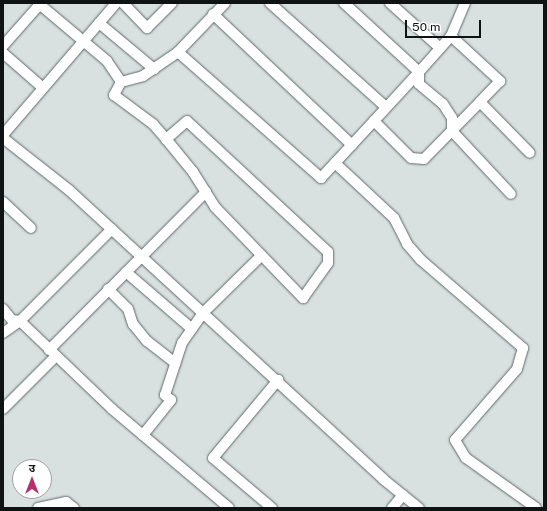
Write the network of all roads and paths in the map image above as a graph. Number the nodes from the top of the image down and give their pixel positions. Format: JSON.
{"nodes":[{"id":1,"x":116,"y":3,"type":"edge"},
{"id":2,"x":123,"y":3,"type":"edge"},
{"id":3,"x":172,"y":3,"type":"edge"},
{"id":4,"x":225,"y":3,"type":"edge"},
{"id":5,"x":270,"y":3,"type":"edge"},
{"id":6,"x":344,"y":3,"type":"edge"},
{"id":7,"x":390,"y":3,"type":"edge"},
{"id":8,"x":465,"y":3,"type":"edge"},
{"id":9,"x":39,"y":4,"type":"edge"},
{"id":10,"x":212,"y":14,"type":"junction"},
{"id":11,"x":99,"y":22,"type":"junction"},
{"id":12,"x":450,"y":36,"type":"junction"},
{"id":13,"x":82,"y":42,"type":"junction"},
{"id":14,"x":3,"y":46,"type":"edge"},
{"id":15,"x":440,"y":48,"type":"junction"},
{"id":16,"x":3,"y":52,"type":"edge"},
{"id":17,"x":178,"y":52,"type":"junction"},
{"id":18,"x":154,"y":69,"type":"junction"},
{"id":19,"x":419,"y":72,"type":"junction"},
{"id":20,"x":121,"y":82,"type":"junction"},
{"id":21,"x":42,"y":87,"type":"junction"},
{"id":22,"x":480,"y":102,"type":"junction"},
{"id":23,"x":386,"y":107,"type":"junction"},
{"id":24,"x":374,"y":121,"type":"junction"},
{"id":25,"x":452,"y":131,"type":"junction"},
{"id":26,"x":3,"y":135,"type":"edge"},
{"id":27,"x":3,"y":138,"type":"edge"},
{"id":28,"x":166,"y":140,"type":"junction"},
{"id":29,"x":352,"y":145,"type":"junction"},
{"id":30,"x":530,"y":153,"type":"dead end"},
{"id":31,"x":335,"y":163,"type":"junction"},
{"id":32,"x":206,"y":192,"type":"junction"},
{"id":33,"x":511,"y":194,"type":"dead end"},
{"id":34,"x":3,"y":202,"type":"edge"},
{"id":35,"x":32,"y":228,"type":"dead end"},
{"id":36,"x":112,"y":230,"type":"junction"},
{"id":37,"x":261,"y":256,"type":"junction"},
{"id":38,"x":143,"y":257,"type":"junction"},
{"id":39,"x":126,"y":272,"type":"junction"},
{"id":40,"x":108,"y":289,"type":"junction"},
{"id":41,"x":3,"y":309,"type":"edge"},
{"id":42,"x":204,"y":312,"type":"junction"},
{"id":43,"x":20,"y":321,"type":"junction"},
{"id":44,"x":192,"y":329,"type":"junction"},
{"id":45,"x":3,"y":334,"type":"edge"},
{"id":46,"x":53,"y":353,"type":"junction"},
{"id":47,"x":175,"y":363,"type":"junction"},
{"id":48,"x":278,"y":380,"type":"junction"},
{"id":49,"x":3,"y":409,"type":"edge"},
{"id":50,"x":142,"y":435,"type":"junction"},
{"id":51,"x":403,"y":495,"type":"junction"},
{"id":52,"x":38,"y":508,"type":"edge"},
{"id":53,"x":74,"y":508,"type":"edge"},
{"id":54,"x":229,"y":508,"type":"edge"},
{"id":55,"x":272,"y":508,"type":"edge"},
{"id":56,"x":392,"y":508,"type":"edge"},
{"id":57,"x":420,"y":508,"type":"edge"},
{"id":58,"x":536,"y":508,"type":"edge"}],
"edges":[{"from":1,"to":11,"type":"street"},
{"from":2,"to":3,"type":"street"},
{"from":4,"to":10,"type":"street"},
{"from":5,"to":23,"type":"street"},
{"from":6,"to":19,"type":"street"},
{"from":7,"to":15,"type":"street"},
{"from":8,"to":12,"type":"street"},
{"from":9,"to":13,"type":"street"},
{"from":9,"to":14,"type":"street"},
{"from":10,"to":17,"type":"street"},
{"from":10,"to":29,"type":"street"},
{"from":11,"to":13,"type":"street"},
{"from":11,"to":18,"type":"street"},
{"from":12,"to":15,"type":"street"},
{"from":12,"to":22,"type":"street"},
{"from":13,"to":20,"type":"street"},
{"from":13,"to":21,"type":"street"},
{"from":15,"to":19,"type":"street"},
{"from":16,"to":21,"type":"street"},
{"from":17,"to":18,"type":"street"},
{"from":17,"to":31,"type":"street"},
{"from":18,"to":20,"type":"street"},
{"from":19,"to":23,"type":"street"},
{"from":19,"to":25,"type":"street"},
{"from":20,"to":28,"type":"street"},
{"from":21,"to":26,"type":"street"},
{"from":22,"to":25,"type":"street"},
{"from":22,"to":30,"type":"street"},
{"from":23,"to":24,"type":"street"},
{"from":24,"to":25,"type":"street"},
{"from":24,"to":29,"type":"street"},
{"from":25,"to":33,"type":"street"},
{"from":27,"to":36,"type":"street"},
{"from":28,"to":32,"type":"street"},
{"from":28,"to":37,"type":"street"},
{"from":29,"to":31,"type":"street"},
{"from":31,"to":58,"type":"street"},
{"from":32,"to":37,"type":"street"},
{"from":32,"to":38,"type":"street"},
{"from":34,"to":35,"type":"street"},
{"from":36,"to":38,"type":"street"},
{"from":36,"to":43,"type":"street"},
{"from":37,"to":42,"type":"street"},
{"from":38,"to":39,"type":"street"},
{"from":38,"to":42,"type":"street"},
{"from":39,"to":40,"type":"street"},
{"from":39,"to":44,"type":"street"},
{"from":40,"to":46,"type":"street"},
{"from":40,"to":47,"type":"street"},
{"from":41,"to":43,"type":"street"},
{"from":42,"to":44,"type":"street"},
{"from":42,"to":48,"type":"street"},
{"from":43,"to":45,"type":"street"},
{"from":43,"to":46,"type":"street"},
{"from":44,"to":47,"type":"street"},
{"from":46,"to":49,"type":"street"},
{"from":46,"to":50,"type":"street"},
{"from":47,"to":50,"type":"street"},
{"from":48,"to":51,"type":"street"},
{"from":48,"to":55,"type":"street"},
{"from":50,"to":54,"type":"street"},
{"from":51,"to":56,"type":"street"},
{"from":51,"to":57,"type":"street"},
{"from":52,"to":53,"type":"street"}]}
